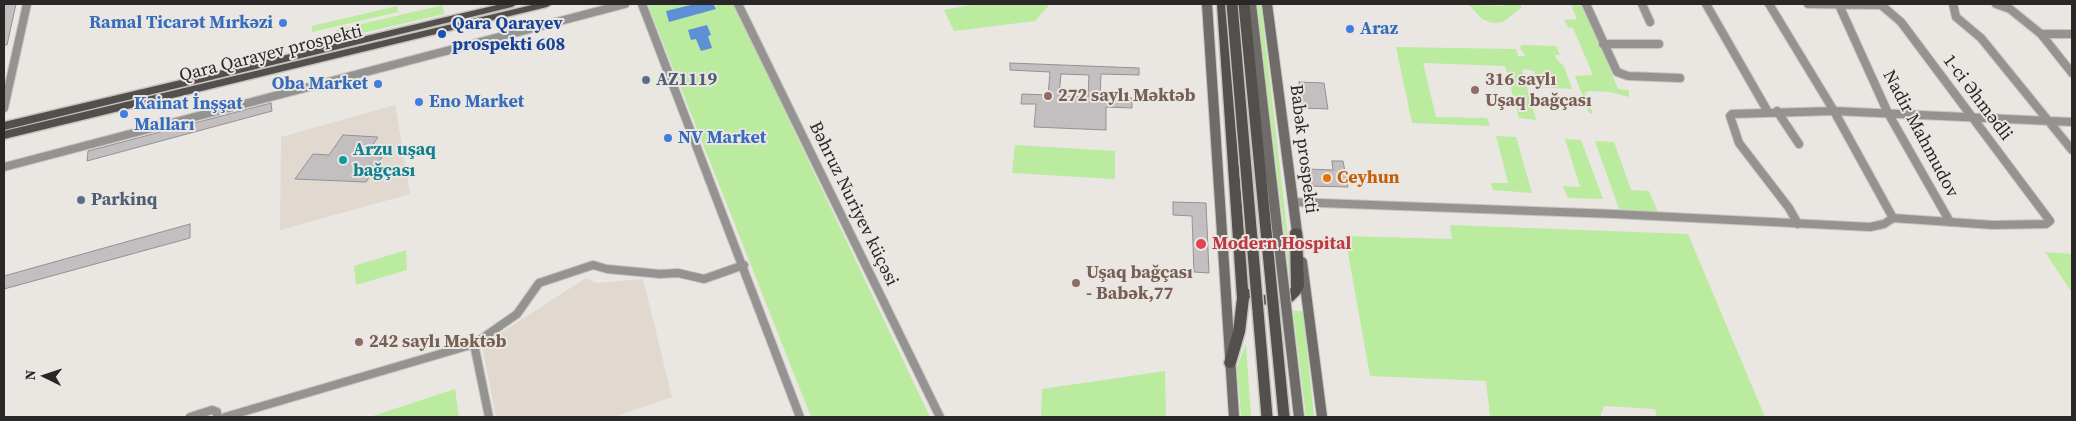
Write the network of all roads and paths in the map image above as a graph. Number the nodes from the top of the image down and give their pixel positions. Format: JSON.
{"nodes":[{"id":1,"x":27,"y":4,"type":"edge"},
{"id":2,"x":512,"y":4,"type":"edge"},
{"id":3,"x":547,"y":4,"type":"edge"},
{"id":4,"x":625,"y":4,"type":"edge"},
{"id":5,"x":642,"y":4,"type":"edge"},
{"id":6,"x":738,"y":4,"type":"edge"},
{"id":7,"x":1207,"y":4,"type":"edge"},
{"id":8,"x":1222,"y":4,"type":"edge"},
{"id":9,"x":1232,"y":4,"type":"edge"},
{"id":10,"x":1244,"y":4,"type":"edge"},
{"id":11,"x":1251,"y":4,"type":"edge"},
{"id":12,"x":1267,"y":4,"type":"edge"},
{"id":13,"x":1586,"y":4,"type":"edge"},
{"id":14,"x":1642,"y":4,"type":"edge"},
{"id":15,"x":1706,"y":4,"type":"edge"},
{"id":16,"x":1769,"y":4,"type":"edge"},
{"id":17,"x":1808,"y":4,"type":"edge"},
{"id":18,"x":1881,"y":4,"type":"edge"},
{"id":19,"x":1953,"y":4,"type":"edge"},
{"id":20,"x":1996,"y":4,"type":"edge"},
{"id":21,"x":1839,"y":5,"type":"edge"},
{"id":22,"x":1650,"y":22,"type":"dead end"},
{"id":23,"x":2041,"y":34,"type":"junction"},
{"id":24,"x":2072,"y":34,"type":"edge"},
{"id":25,"x":1603,"y":44,"type":"junction"},
{"id":26,"x":1659,"y":44,"type":"dead end"},
{"id":27,"x":2072,"y":73,"type":"edge"},
{"id":28,"x":1680,"y":78,"type":"dead end"},
{"id":29,"x":4,"y":108,"type":"edge"},
{"id":30,"x":1778,"y":111,"type":"junction"},
{"id":31,"x":1834,"y":111,"type":"junction"},
{"id":32,"x":1768,"y":112,"type":"junction"},
{"id":33,"x":1888,"y":114,"type":"junction"},
{"id":34,"x":1974,"y":118,"type":"junction"},
{"id":35,"x":2049,"y":122,"type":"junction"},
{"id":36,"x":2072,"y":122,"type":"edge"},
{"id":37,"x":4,"y":126,"type":"edge"},
{"id":38,"x":4,"y":135,"type":"edge"},
{"id":39,"x":1799,"y":144,"type":"dead end"},
{"id":40,"x":2072,"y":150,"type":"edge"},
{"id":41,"x":4,"y":167,"type":"edge"},
{"id":42,"x":1292,"y":202,"type":"junction"},
{"id":43,"x":1893,"y":218,"type":"junction"},
{"id":44,"x":1950,"y":222,"type":"junction"},
{"id":45,"x":1798,"y":224,"type":"junction"},
{"id":46,"x":1296,"y":232,"type":"junction"},
{"id":47,"x":744,"y":266,"type":"junction"},
{"id":48,"x":1243,"y":276,"type":"junction"},
{"id":49,"x":474,"y":344,"type":"junction"},
{"id":50,"x":1230,"y":363,"type":"junction"},
{"id":51,"x":190,"y":417,"type":"edge"},
{"id":52,"x":217,"y":417,"type":"edge"},
{"id":53,"x":225,"y":417,"type":"edge"},
{"id":54,"x":489,"y":417,"type":"edge"},
{"id":55,"x":800,"y":417,"type":"edge"},
{"id":56,"x":940,"y":417,"type":"edge"},
{"id":57,"x":1234,"y":417,"type":"edge"},
{"id":58,"x":1267,"y":417,"type":"edge"},
{"id":59,"x":1284,"y":417,"type":"edge"},
{"id":60,"x":1299,"y":417,"type":"edge"},
{"id":61,"x":1322,"y":417,"type":"edge"}],
"edges":[{"from":1,"to":29,"type":"street"},
{"from":2,"to":37,"type":"main road","name":"Qara Qarayev prospekti"},
{"from":3,"to":38,"type":"main road","name":"Qara Qarayev prospekti"},
{"from":4,"to":41,"type":"street"},
{"from":5,"to":47,"type":"street"},
{"from":6,"to":56,"type":"street","name":"Bəhruz Nuriyev küçəsi"},
{"from":7,"to":50,"type":"main road"},
{"from":8,"to":48,"type":"main road"},
{"from":9,"to":58,"type":"main road","bridge":true},
{"from":10,"to":59,"type":"main road","bridge":true},
{"from":11,"to":60,"type":"main road","bridge":true},
{"from":12,"to":42,"type":"main road","name":"Babək prospekti"},
{"from":13,"to":25,"type":"street"},
{"from":14,"to":22,"type":"street"},
{"from":15,"to":32,"type":"street"},
{"from":16,"to":31,"type":"street"},
{"from":17,"to":21,"type":"street"},
{"from":18,"to":21,"type":"street"},
{"from":18,"to":34,"type":"street","name":"1-ci Əhmədli"},
{"from":19,"to":35,"type":"street"},
{"from":20,"to":23,"type":"street"},
{"from":21,"to":33,"type":"street","name":"Nadir Mahmudov"},
{"from":23,"to":24,"type":"street"},
{"from":23,"to":27,"type":"street"},
{"from":25,"to":26,"type":"street"},
{"from":25,"to":28,"type":"street"},
{"from":30,"to":31,"type":"street"},
{"from":30,"to":32,"type":"street"},
{"from":30,"to":39,"type":"street"},
{"from":31,"to":33,"type":"street"},
{"from":31,"to":43,"type":"street"},
{"from":32,"to":45,"type":"street"},
{"from":33,"to":34,"type":"street"},
{"from":33,"to":44,"type":"street","name":"Nadir Mahmudov"},
{"from":34,"to":35,"type":"street"},
{"from":34,"to":44,"type":"street","name":"1-ci Əhmədli"},
{"from":35,"to":36,"type":"street"},
{"from":35,"to":40,"type":"street"},
{"from":42,"to":45,"type":"street"},
{"from":42,"to":46,"type":"main road","name":"Babək prospekti"},
{"from":43,"to":44,"type":"street"},
{"from":43,"to":45,"type":"street"},
{"from":46,"to":48,"type":"main road"},
{"from":46,"to":61,"type":"main road","name":"Babək prospekti"},
{"from":47,"to":49,"type":"street"},
{"from":47,"to":55,"type":"street"},
{"from":48,"to":50,"type":"main road"},
{"from":49,"to":53,"type":"street"},
{"from":49,"to":54,"type":"street"},
{"from":50,"to":57,"type":"main road"},
{"from":51,"to":52,"type":"street"}]}
